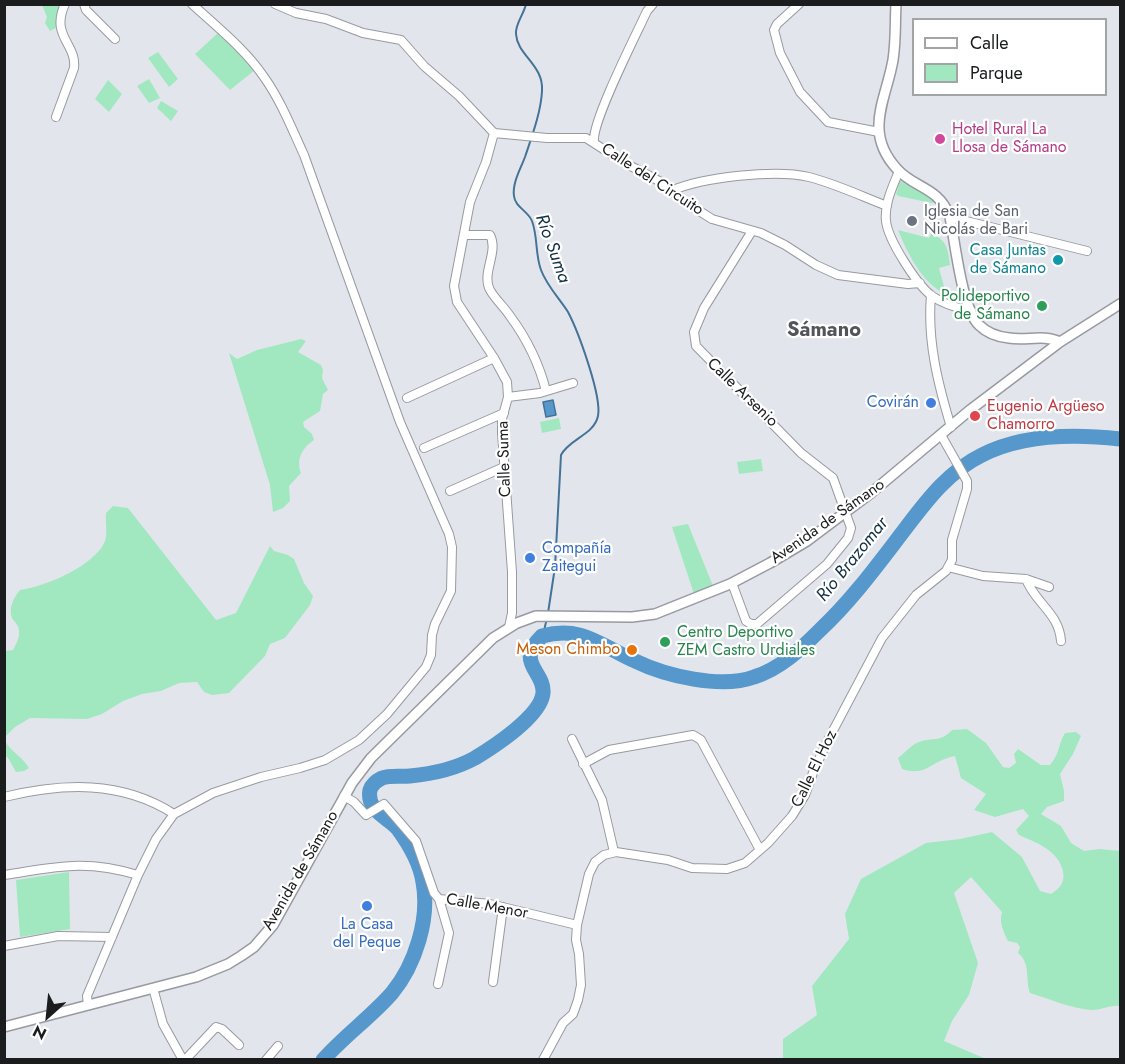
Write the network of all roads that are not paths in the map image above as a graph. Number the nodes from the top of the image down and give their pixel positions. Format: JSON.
{"nodes":[{"id":1,"x":65,"y":4,"type":"edge"},
{"id":2,"x":84,"y":4,"type":"edge"},
{"id":3,"x":192,"y":4,"type":"edge"},
{"id":4,"x":275,"y":4,"type":"edge"},
{"id":5,"x":654,"y":4,"type":"edge"},
{"id":6,"x":799,"y":4,"type":"edge"},
{"id":7,"x":896,"y":4,"type":"edge"},
{"id":8,"x":115,"y":39,"type":"dead end"},
{"id":9,"x":56,"y":117,"type":"dead end"},
{"id":10,"x":879,"y":132,"type":"junction"},
{"id":11,"x":494,"y":133,"type":"junction"},
{"id":12,"x":594,"y":141,"type":"junction"},
{"id":13,"x":899,"y":171,"type":"junction"},
{"id":14,"x":671,"y":191,"type":"junction"},
{"id":15,"x":887,"y":206,"type":"junction"},
{"id":16,"x":950,"y":217,"type":"junction"},
{"id":17,"x":752,"y":231,"type":"junction"},
{"id":18,"x":464,"y":235,"type":"junction"},
{"id":19,"x":1087,"y":251,"type":"dead end"},
{"id":20,"x":920,"y":283,"type":"junction"},
{"id":21,"x":931,"y":295,"type":"junction"},
{"id":22,"x":1120,"y":304,"type":"edge"},
{"id":23,"x":971,"y":311,"type":"junction"},
{"id":24,"x":1060,"y":342,"type":"junction"},
{"id":25,"x":494,"y":358,"type":"junction"},
{"id":26,"x":573,"y":383,"type":"dead end"},
{"id":27,"x":546,"y":391,"type":"junction"},
{"id":28,"x":407,"y":398,"type":"dead end"},
{"id":29,"x":508,"y":398,"type":"junction"},
{"id":30,"x":504,"y":413,"type":"junction"},
{"id":31,"x":951,"y":427,"type":"junction"},
{"id":32,"x":941,"y":435,"type":"junction"},
{"id":33,"x":424,"y":448,"type":"dead end"},
{"id":34,"x":504,"y":467,"type":"junction"},
{"id":35,"x":450,"y":491,"type":"dead end"},
{"id":36,"x":846,"y":512,"type":"junction"},
{"id":37,"x":948,"y":567,"type":"junction"},
{"id":38,"x":1026,"y":579,"type":"junction"},
{"id":39,"x":732,"y":583,"type":"junction"},
{"id":40,"x":1049,"y":587,"type":"dead end"},
{"id":41,"x":509,"y":627,"type":"junction"},
{"id":42,"x":1061,"y":641,"type":"dead end"},
{"id":43,"x":572,"y":739,"type":"dead end"},
{"id":44,"x":583,"y":764,"type":"junction"},
{"id":45,"x":344,"y":796,"type":"junction"},
{"id":46,"x":4,"y":797,"type":"edge"},
{"id":47,"x":174,"y":814,"type":"junction"},
{"id":48,"x":760,"y":850,"type":"junction"},
{"id":49,"x":614,"y":852,"type":"junction"},
{"id":50,"x":4,"y":875,"type":"edge"},
{"id":51,"x":138,"y":875,"type":"junction"},
{"id":52,"x":439,"y":899,"type":"junction"},
{"id":53,"x":503,"y":907,"type":"junction"},
{"id":54,"x":577,"y":925,"type":"junction"},
{"id":55,"x":112,"y":937,"type":"junction"},
{"id":56,"x":4,"y":946,"type":"edge"},
{"id":57,"x":493,"y":982,"type":"dead end"},
{"id":58,"x":438,"y":984,"type":"dead end"},
{"id":59,"x":153,"y":988,"type":"junction"},
{"id":60,"x":88,"y":1005,"type":"junction"},
{"id":61,"x":4,"y":1027,"type":"edge"},
{"id":62,"x":239,"y":1045,"type":"dead end"},
{"id":63,"x":278,"y":1046,"type":"dead end"},
{"id":64,"x":184,"y":1059,"type":"edge"},
{"id":65,"x":266,"y":1059,"type":"edge"},
{"id":66,"x":543,"y":1059,"type":"edge"}],
"edges":[{"from":1,"to":9,"type":"street"},
{"from":2,"to":8,"type":"street"},
{"from":3,"to":47,"type":"street"},
{"from":4,"to":11,"type":"street"},
{"from":5,"to":12,"type":"street","name":"Calle del Circuito"},
{"from":6,"to":10,"type":"street"},
{"from":7,"to":10,"type":"street"},
{"from":10,"to":13,"type":"street"},
{"from":11,"to":12,"type":"street"},
{"from":11,"to":18,"type":"street","name":"Calle Suma"},
{"from":12,"to":14,"type":"street","name":"Calle del Circuito"},
{"from":13,"to":15,"type":"street"},
{"from":13,"to":16,"type":"street"},
{"from":14,"to":15,"type":"street"},
{"from":14,"to":17,"type":"street","name":"Calle del Circuito"},
{"from":15,"to":20,"type":"street"},
{"from":16,"to":19,"type":"street"},
{"from":16,"to":23,"type":"street"},
{"from":17,"to":20,"type":"street","name":"Calle del Circuito"},
{"from":17,"to":36,"type":"street","name":"Calle Arsenio"},
{"from":18,"to":25,"type":"street","name":"Calle Suma"},
{"from":18,"to":27,"type":"street"},
{"from":20,"to":21,"type":"street"},
{"from":21,"to":23,"type":"street"},
{"from":21,"to":31,"type":"street"},
{"from":22,"to":24,"type":"street","name":"Avenida de Sámano"},
{"from":23,"to":24,"type":"street"},
{"from":24,"to":31,"type":"street","name":"Avenida de Sámano"},
{"from":25,"to":28,"type":"street"},
{"from":25,"to":29,"type":"street","name":"Calle Suma"},
{"from":26,"to":27,"type":"street"},
{"from":27,"to":29,"type":"street"},
{"from":29,"to":30,"type":"street","name":"Calle Suma"},
{"from":30,"to":33,"type":"street"},
{"from":30,"to":34,"type":"street","name":"Calle Suma"},
{"from":31,"to":32,"type":"street","name":"Avenida de Sámano"},
{"from":32,"to":36,"type":"street","name":"Avenida de Sámano"},
{"from":32,"to":37,"type":"street"},
{"from":34,"to":35,"type":"street"},
{"from":34,"to":41,"type":"street","name":"Calle Suma"},
{"from":36,"to":39,"type":"street","name":"Avenida de Sámano"},
{"from":36,"to":39,"type":"street"},
{"from":37,"to":38,"type":"street"},
{"from":37,"to":48,"type":"street","name":"Calle El Hoz"},
{"from":38,"to":40,"type":"street"},
{"from":38,"to":42,"type":"street"},
{"from":39,"to":41,"type":"street","name":"Avenida de Sámano"},
{"from":41,"to":45,"type":"street","name":"Avenida de Sámano"},
{"from":43,"to":44,"type":"street"},
{"from":44,"to":48,"type":"street"},
{"from":44,"to":49,"type":"street"},
{"from":45,"to":52,"type":"street","name":"Calle Menor"},
{"from":45,"to":59,"type":"street","name":"Avenida de Sámano"},
{"from":46,"to":47,"type":"street"},
{"from":47,"to":51,"type":"street"},
{"from":48,"to":49,"type":"street","name":"Calle El Hoz"},
{"from":49,"to":54,"type":"street"},
{"from":50,"to":51,"type":"street"},
{"from":51,"to":55,"type":"street"},
{"from":52,"to":53,"type":"street","name":"Calle Menor"},
{"from":52,"to":58,"type":"street"},
{"from":53,"to":54,"type":"street","name":"Calle Menor"},
{"from":53,"to":57,"type":"street"},
{"from":54,"to":66,"type":"street"},
{"from":55,"to":56,"type":"street"},
{"from":55,"to":60,"type":"street"},
{"from":59,"to":60,"type":"street","name":"Avenida de Sámano"},
{"from":59,"to":64,"type":"street"},
{"from":60,"to":61,"type":"street","name":"Avenida de Sámano"},
{"from":62,"to":64,"type":"street"},
{"from":63,"to":65,"type":"street"}]}
